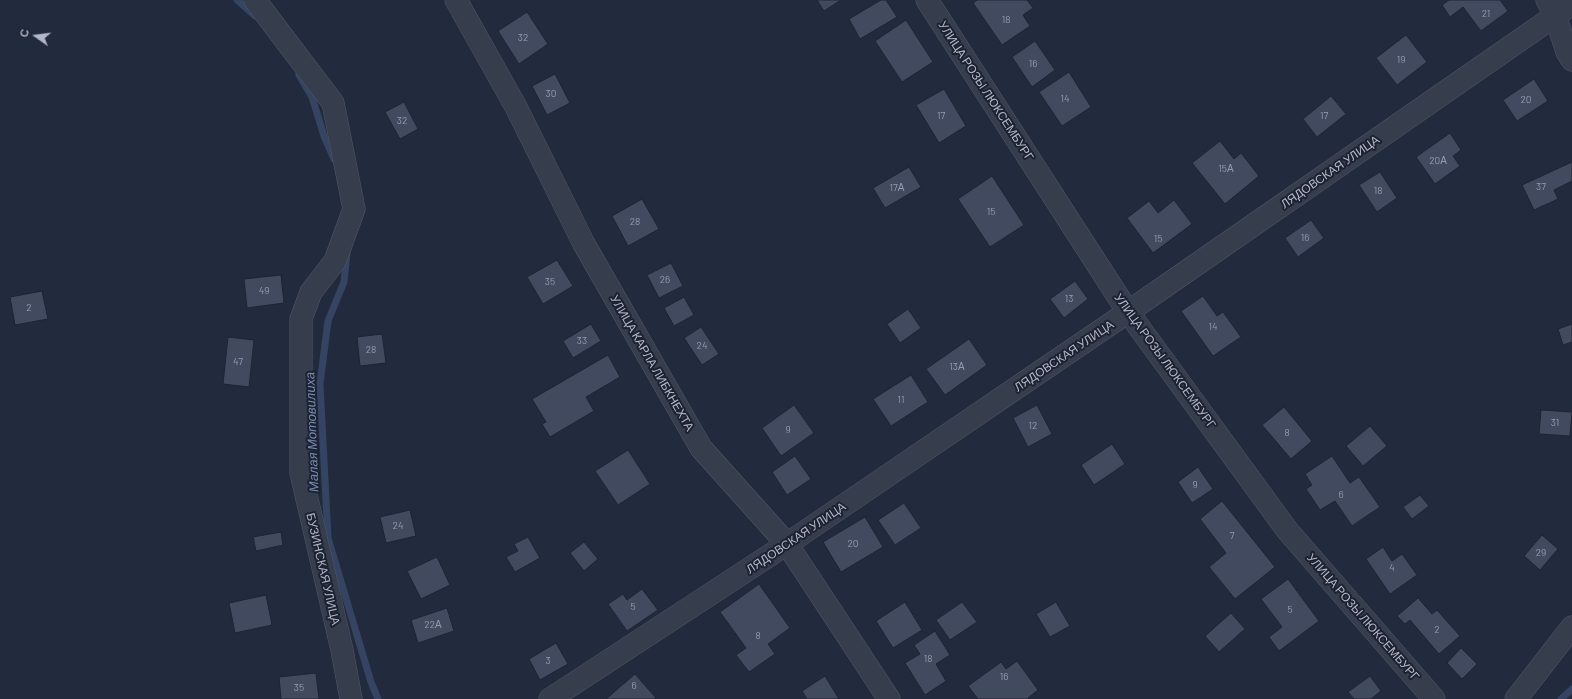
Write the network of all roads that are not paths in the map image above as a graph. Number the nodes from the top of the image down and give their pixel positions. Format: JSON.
{"nodes":[{"id":1,"x":255,"y":0,"type":"edge"},
{"id":2,"x":456,"y":0,"type":"edge"},
{"id":3,"x":927,"y":0,"type":"edge"},
{"id":4,"x":1558,"y":6,"type":"edge"},
{"id":5,"x":1572,"y":60,"type":"edge"},
{"id":6,"x":1128,"y":312,"type":"junction"},
{"id":7,"x":787,"y":544,"type":"junction"},
{"id":8,"x":1572,"y":627,"type":"edge"},
{"id":9,"x":351,"y":699,"type":"edge"},
{"id":10,"x":550,"y":699,"type":"edge"},
{"id":11,"x":889,"y":699,"type":"edge"},
{"id":12,"x":1434,"y":699,"type":"edge"},
{"id":13,"x":1516,"y":699,"type":"edge"}],
"edges":[{"from":1,"to":9,"type":"street","name":"БУЗИНСКАЯ УЛИЦА"},
{"from":2,"to":7,"type":"street","name":"УЛИЦА КАРЛА ЛИБКНЕХТА"},
{"from":3,"to":6,"type":"street","name":"УЛИЦА РОЗЫ ЛЮКСЕМБУРГ"},
{"from":4,"to":5,"type":"street"},
{"from":4,"to":6,"type":"street","name":"ЛЯДОВСКАЯ УЛИЦА"},
{"from":6,"to":7,"type":"street","name":"ЛЯДОВСКАЯ УЛИЦА"},
{"from":6,"to":12,"type":"street","name":"УЛИЦА РОЗЫ ЛЮКСЕМБУРГ"},
{"from":7,"to":10,"type":"street","name":"ЛЯДОВСКАЯ УЛИЦА"},
{"from":7,"to":11,"type":"street","name":"УЛИЦА КАРЛА ЛИБКНЕХТА"},
{"from":8,"to":13,"type":"street"}]}
